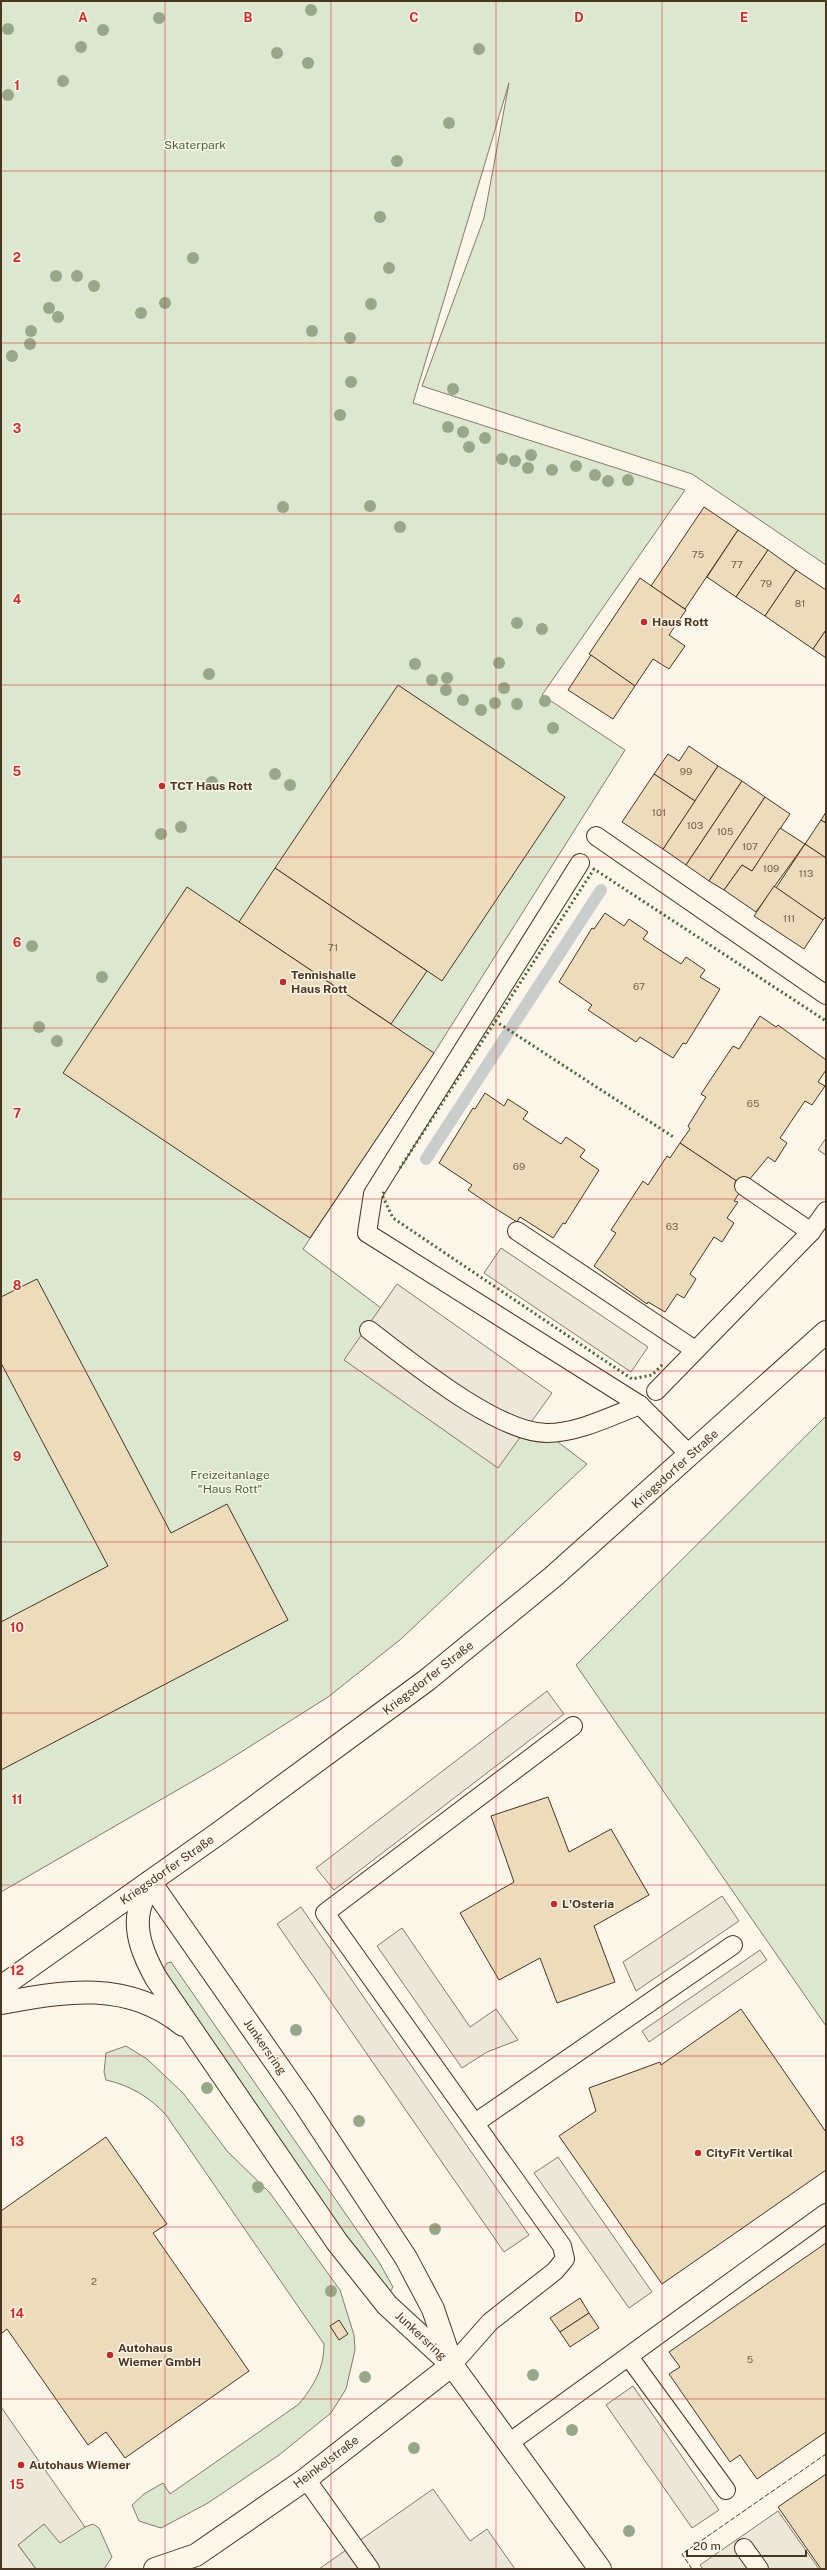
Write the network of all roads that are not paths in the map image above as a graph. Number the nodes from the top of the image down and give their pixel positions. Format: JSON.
{"nodes":[{"id":1,"x":596,"y":836,"type":"dead end"},
{"id":2,"x":580,"y":863,"type":"dead end"},
{"id":3,"x":826,"y":995,"type":"edge"},
{"id":4,"x":744,"y":1186,"type":"dead end"},
{"id":5,"x":826,"y":1211,"type":"edge"},
{"id":6,"x":517,"y":1231,"type":"dead end"},
{"id":7,"x":811,"y":1232,"type":"junction"},
{"id":8,"x":370,"y":1330,"type":"dead end"},
{"id":9,"x":826,"y":1332,"type":"edge"},
{"id":10,"x":695,"y":1350,"type":"junction"},
{"id":11,"x":656,"y":1391,"type":"dead end"},
{"id":12,"x":640,"y":1405,"type":"junction"},
{"id":13,"x":690,"y":1455,"type":"junction"},
{"id":14,"x":573,"y":1726,"type":"dead end"},
{"id":15,"x":150,"y":1882,"type":"junction"},
{"id":16,"x":733,"y":1945,"type":"dead end"},
{"id":17,"x":1,"y":1987,"type":"edge"},
{"id":18,"x":1,"y":2003,"type":"edge"},
{"id":19,"x":194,"y":2033,"type":"junction"},
{"id":20,"x":475,"y":2123,"type":"junction"},
{"id":21,"x":826,"y":2213,"type":"edge"},
{"id":22,"x":629,"y":2357,"type":"junction"},
{"id":23,"x":452,"y":2365,"type":"junction"},
{"id":24,"x":509,"y":2443,"type":"junction"},
{"id":25,"x":306,"y":2479,"type":"junction"},
{"id":26,"x":726,"y":2490,"type":"dead end"},
{"id":27,"x":744,"y":2548,"type":"dead end"},
{"id":28,"x":198,"y":2562,"type":"edge"},
{"id":29,"x":155,"y":2569,"type":"edge"},
{"id":30,"x":370,"y":2569,"type":"edge"},
{"id":31,"x":600,"y":2569,"type":"edge"},
{"id":32,"x":759,"y":2569,"type":"edge"}],
"edges":[{"from":1,"to":3,"type":"lane"},
{"from":2,"to":12,"type":"lane"},
{"from":4,"to":7,"type":"lane"},
{"from":5,"to":7,"type":"lane"},
{"from":6,"to":10,"type":"lane"},
{"from":7,"to":10,"type":"lane"},
{"from":8,"to":12,"type":"lane"},
{"from":9,"to":13,"type":"street","name":"Kriegsdorfer Straße"},
{"from":10,"to":11,"type":"lane"},
{"from":12,"to":13,"type":"lane"},
{"from":13,"to":15,"type":"street","name":"Kriegsdorfer Straße"},
{"from":14,"to":20,"type":"lane"},
{"from":15,"to":17,"type":"street","name":"Kriegsdorfer Straße"},
{"from":15,"to":19,"type":"street","name":"Junkersring"},
{"from":15,"to":23,"type":"street","name":"Junkersring"},
{"from":16,"to":20,"type":"lane"},
{"from":18,"to":19,"type":"street","name":"Junkersring"},
{"from":19,"to":23,"type":"street","name":"Junkersring"},
{"from":20,"to":23,"type":"lane"},
{"from":21,"to":22,"type":"lane"},
{"from":22,"to":24,"type":"lane"},
{"from":22,"to":26,"type":"lane"},
{"from":23,"to":24,"type":"street","name":"Junkersring"},
{"from":23,"to":25,"type":"street","name":"Heinkelstraße"},
{"from":24,"to":31,"type":"street","name":"Junkersring"},
{"from":25,"to":28,"type":"street","name":"Heinkelstraße"},
{"from":25,"to":30,"type":"lane"},
{"from":27,"to":32,"type":"lane"},
{"from":28,"to":29,"type":"street","name":"Heinkelstraße"}]}
